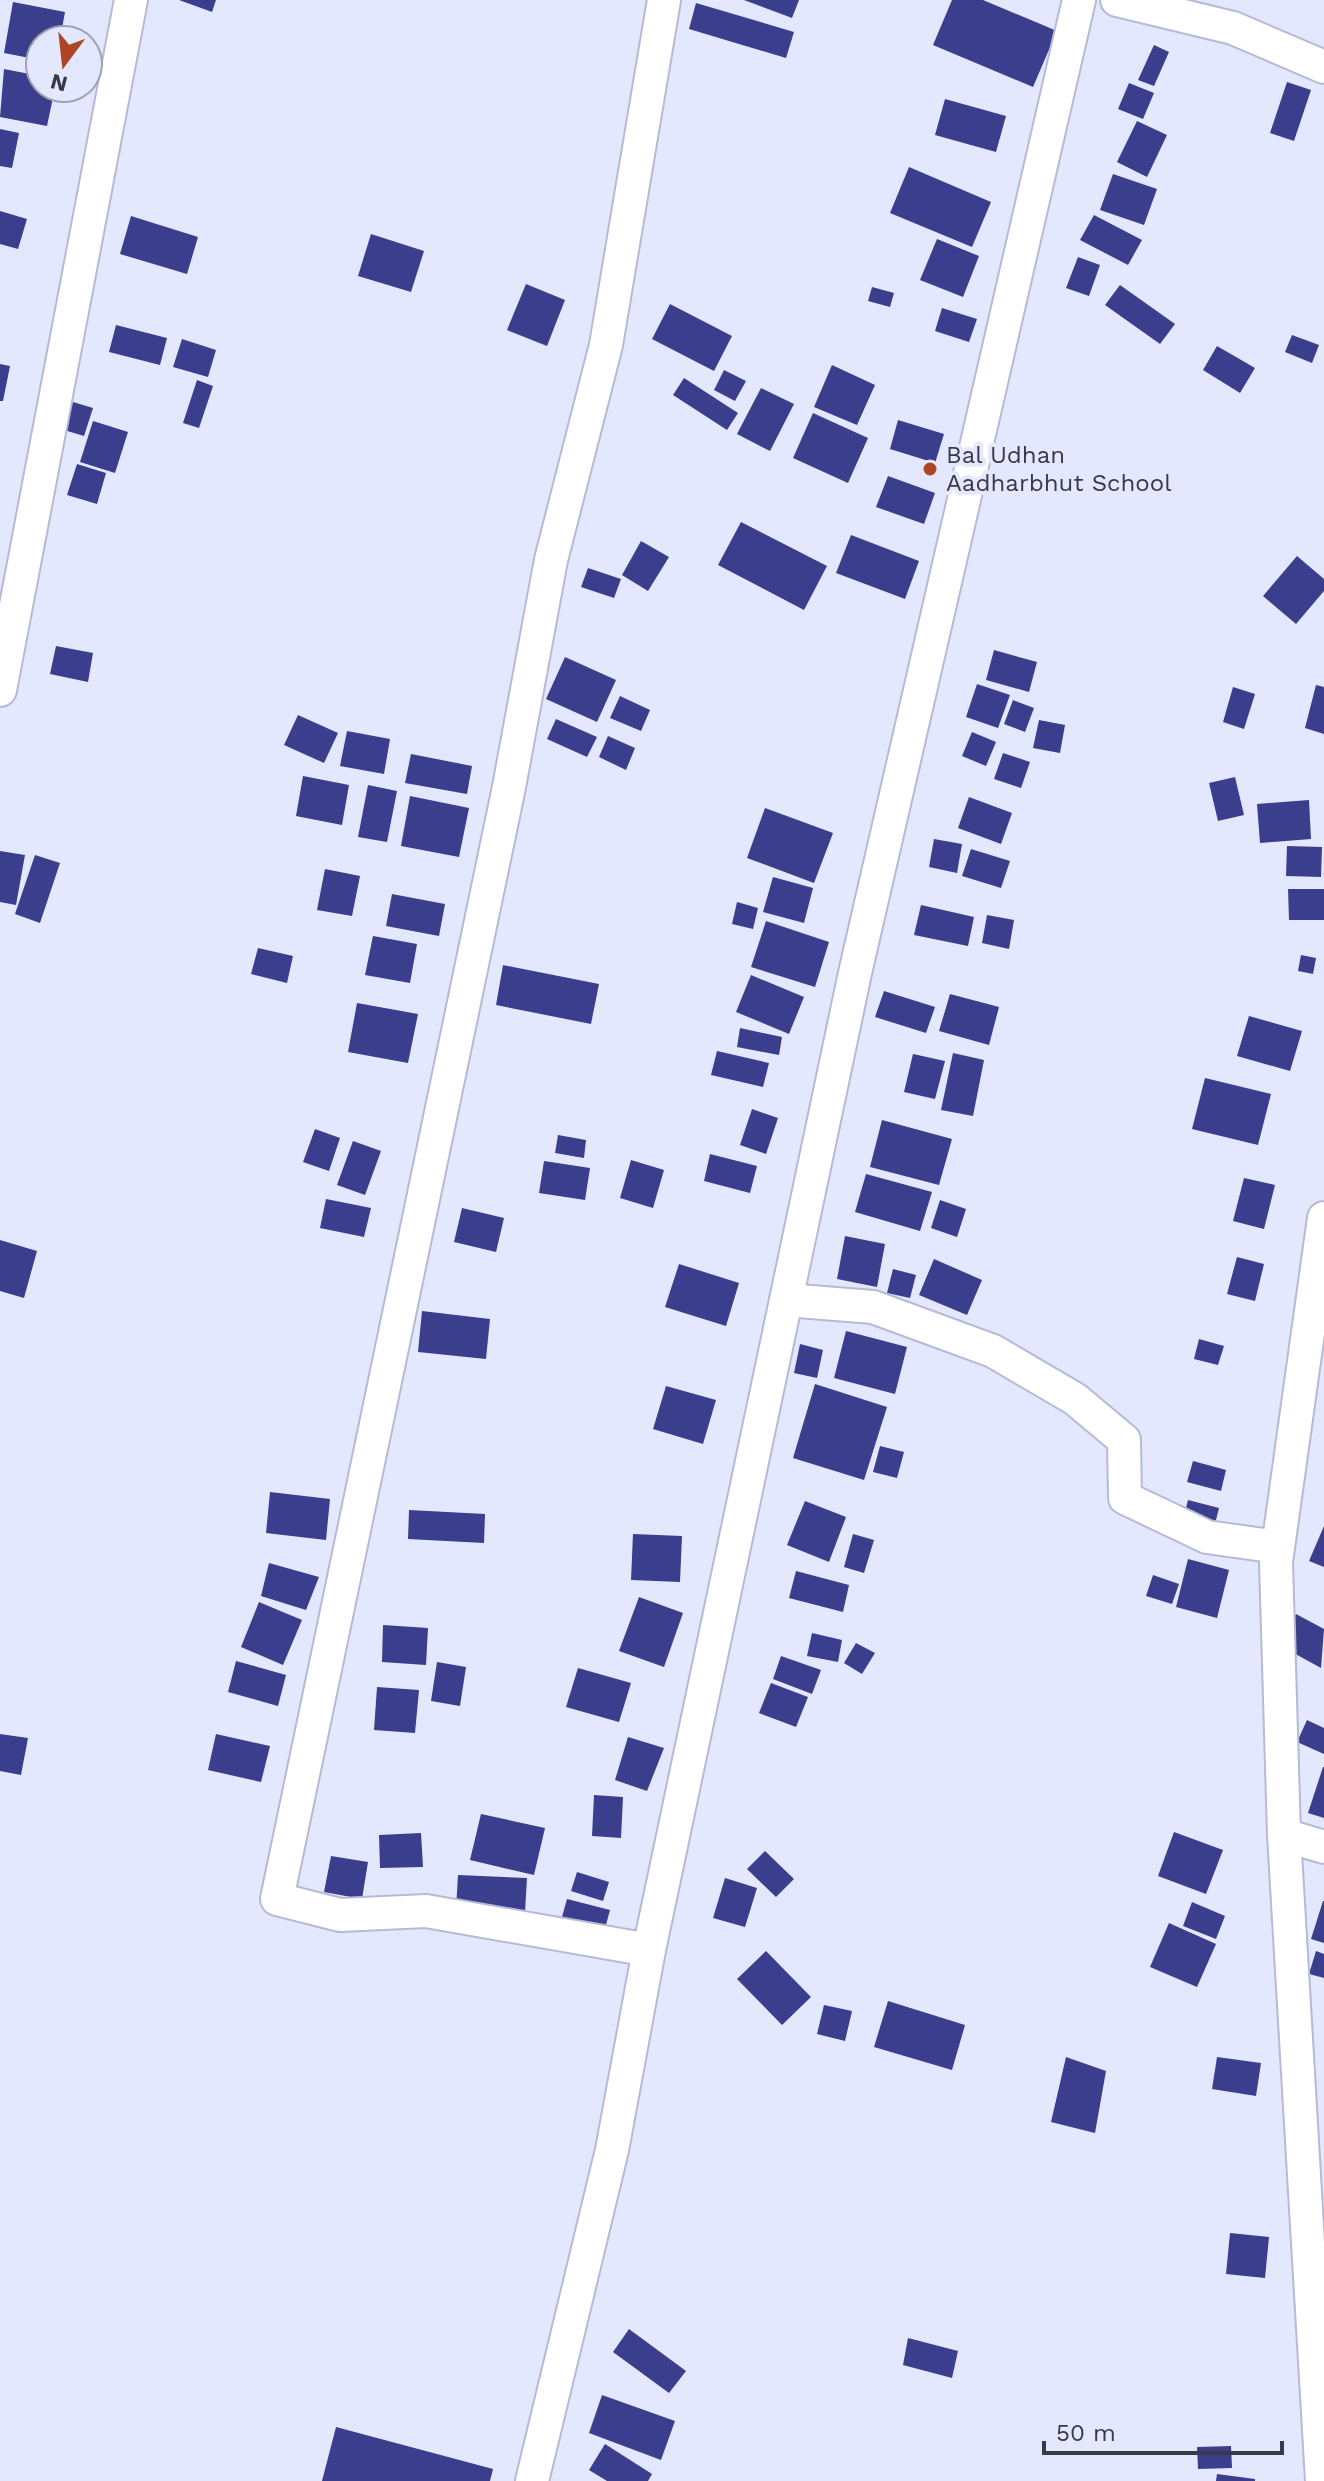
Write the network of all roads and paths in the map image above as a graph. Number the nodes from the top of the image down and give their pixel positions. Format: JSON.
{"nodes":[{"id":1,"x":131,"y":0,"type":"edge"},
{"id":2,"x":664,"y":0,"type":"edge"},
{"id":3,"x":1079,"y":0,"type":"edge"},
{"id":4,"x":1117,"y":0,"type":"edge"},
{"id":5,"x":1324,"y":67,"type":"edge"},
{"id":6,"x":0,"y":690,"type":"edge"},
{"id":7,"x":1324,"y":1218,"type":"edge"},
{"id":8,"x":786,"y":1300,"type":"junction"},
{"id":9,"x":1278,"y":1547,"type":"junction"},
{"id":10,"x":1284,"y":1835,"type":"junction"},
{"id":11,"x":1324,"y":1847,"type":"edge"},
{"id":12,"x":649,"y":1950,"type":"junction"},
{"id":13,"x":532,"y":2481,"type":"edge"},
{"id":14,"x":1322,"y":2481,"type":"edge"}],
"edges":[{"from":1,"to":6,"type":"street"},
{"from":2,"to":12,"type":"street"},
{"from":3,"to":8,"type":"street"},
{"from":4,"to":5,"type":"street"},
{"from":7,"to":9,"type":"street"},
{"from":8,"to":9,"type":"street"},
{"from":8,"to":12,"type":"street"},
{"from":9,"to":10,"type":"street"},
{"from":10,"to":11,"type":"street"},
{"from":10,"to":14,"type":"street"},
{"from":12,"to":13,"type":"street"}]}
